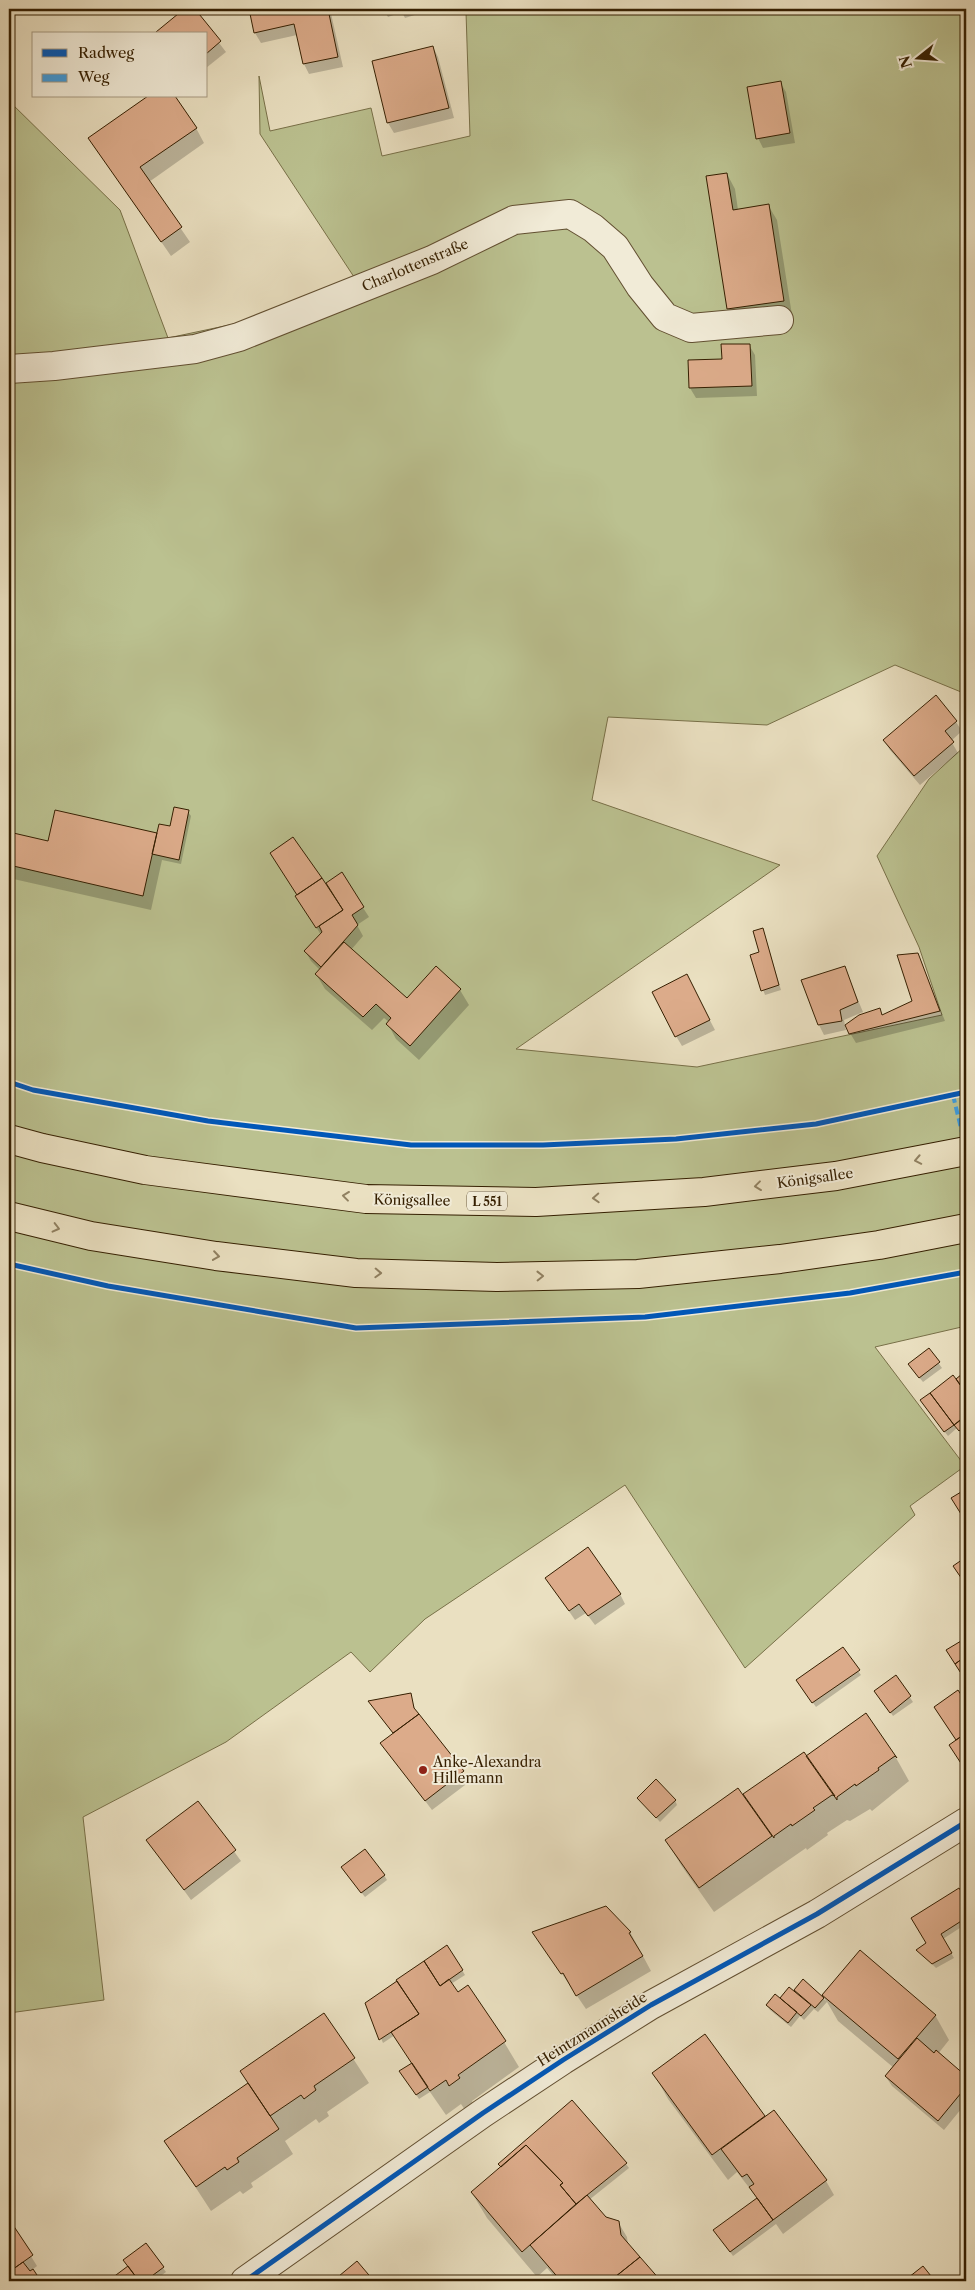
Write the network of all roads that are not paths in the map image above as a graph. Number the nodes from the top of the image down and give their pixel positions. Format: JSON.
{"nodes":[{"id":1,"x":779,"y":320,"type":"dead end"},
{"id":2,"x":9,"y":369,"type":"edge"},
{"id":3,"x":9,"y":1139,"type":"edge"},
{"id":4,"x":966,"y":1151,"type":"edge"},
{"id":5,"x":9,"y":1216,"type":"edge"},
{"id":6,"x":966,"y":1228,"type":"edge"},
{"id":7,"x":966,"y":1822,"type":"edge"},
{"id":8,"x":245,"y":2281,"type":"edge"}],
"edges":[{"from":1,"to":2,"type":"street","name":"Charlottenstraße"},
{"from":4,"to":3,"type":"main road","name":"Königsallee","number":"L 551","one_way":true},
{"from":5,"to":6,"type":"main road","one_way":true},
{"from":7,"to":8,"type":"street","name":"Heintzmannsheide"}]}
